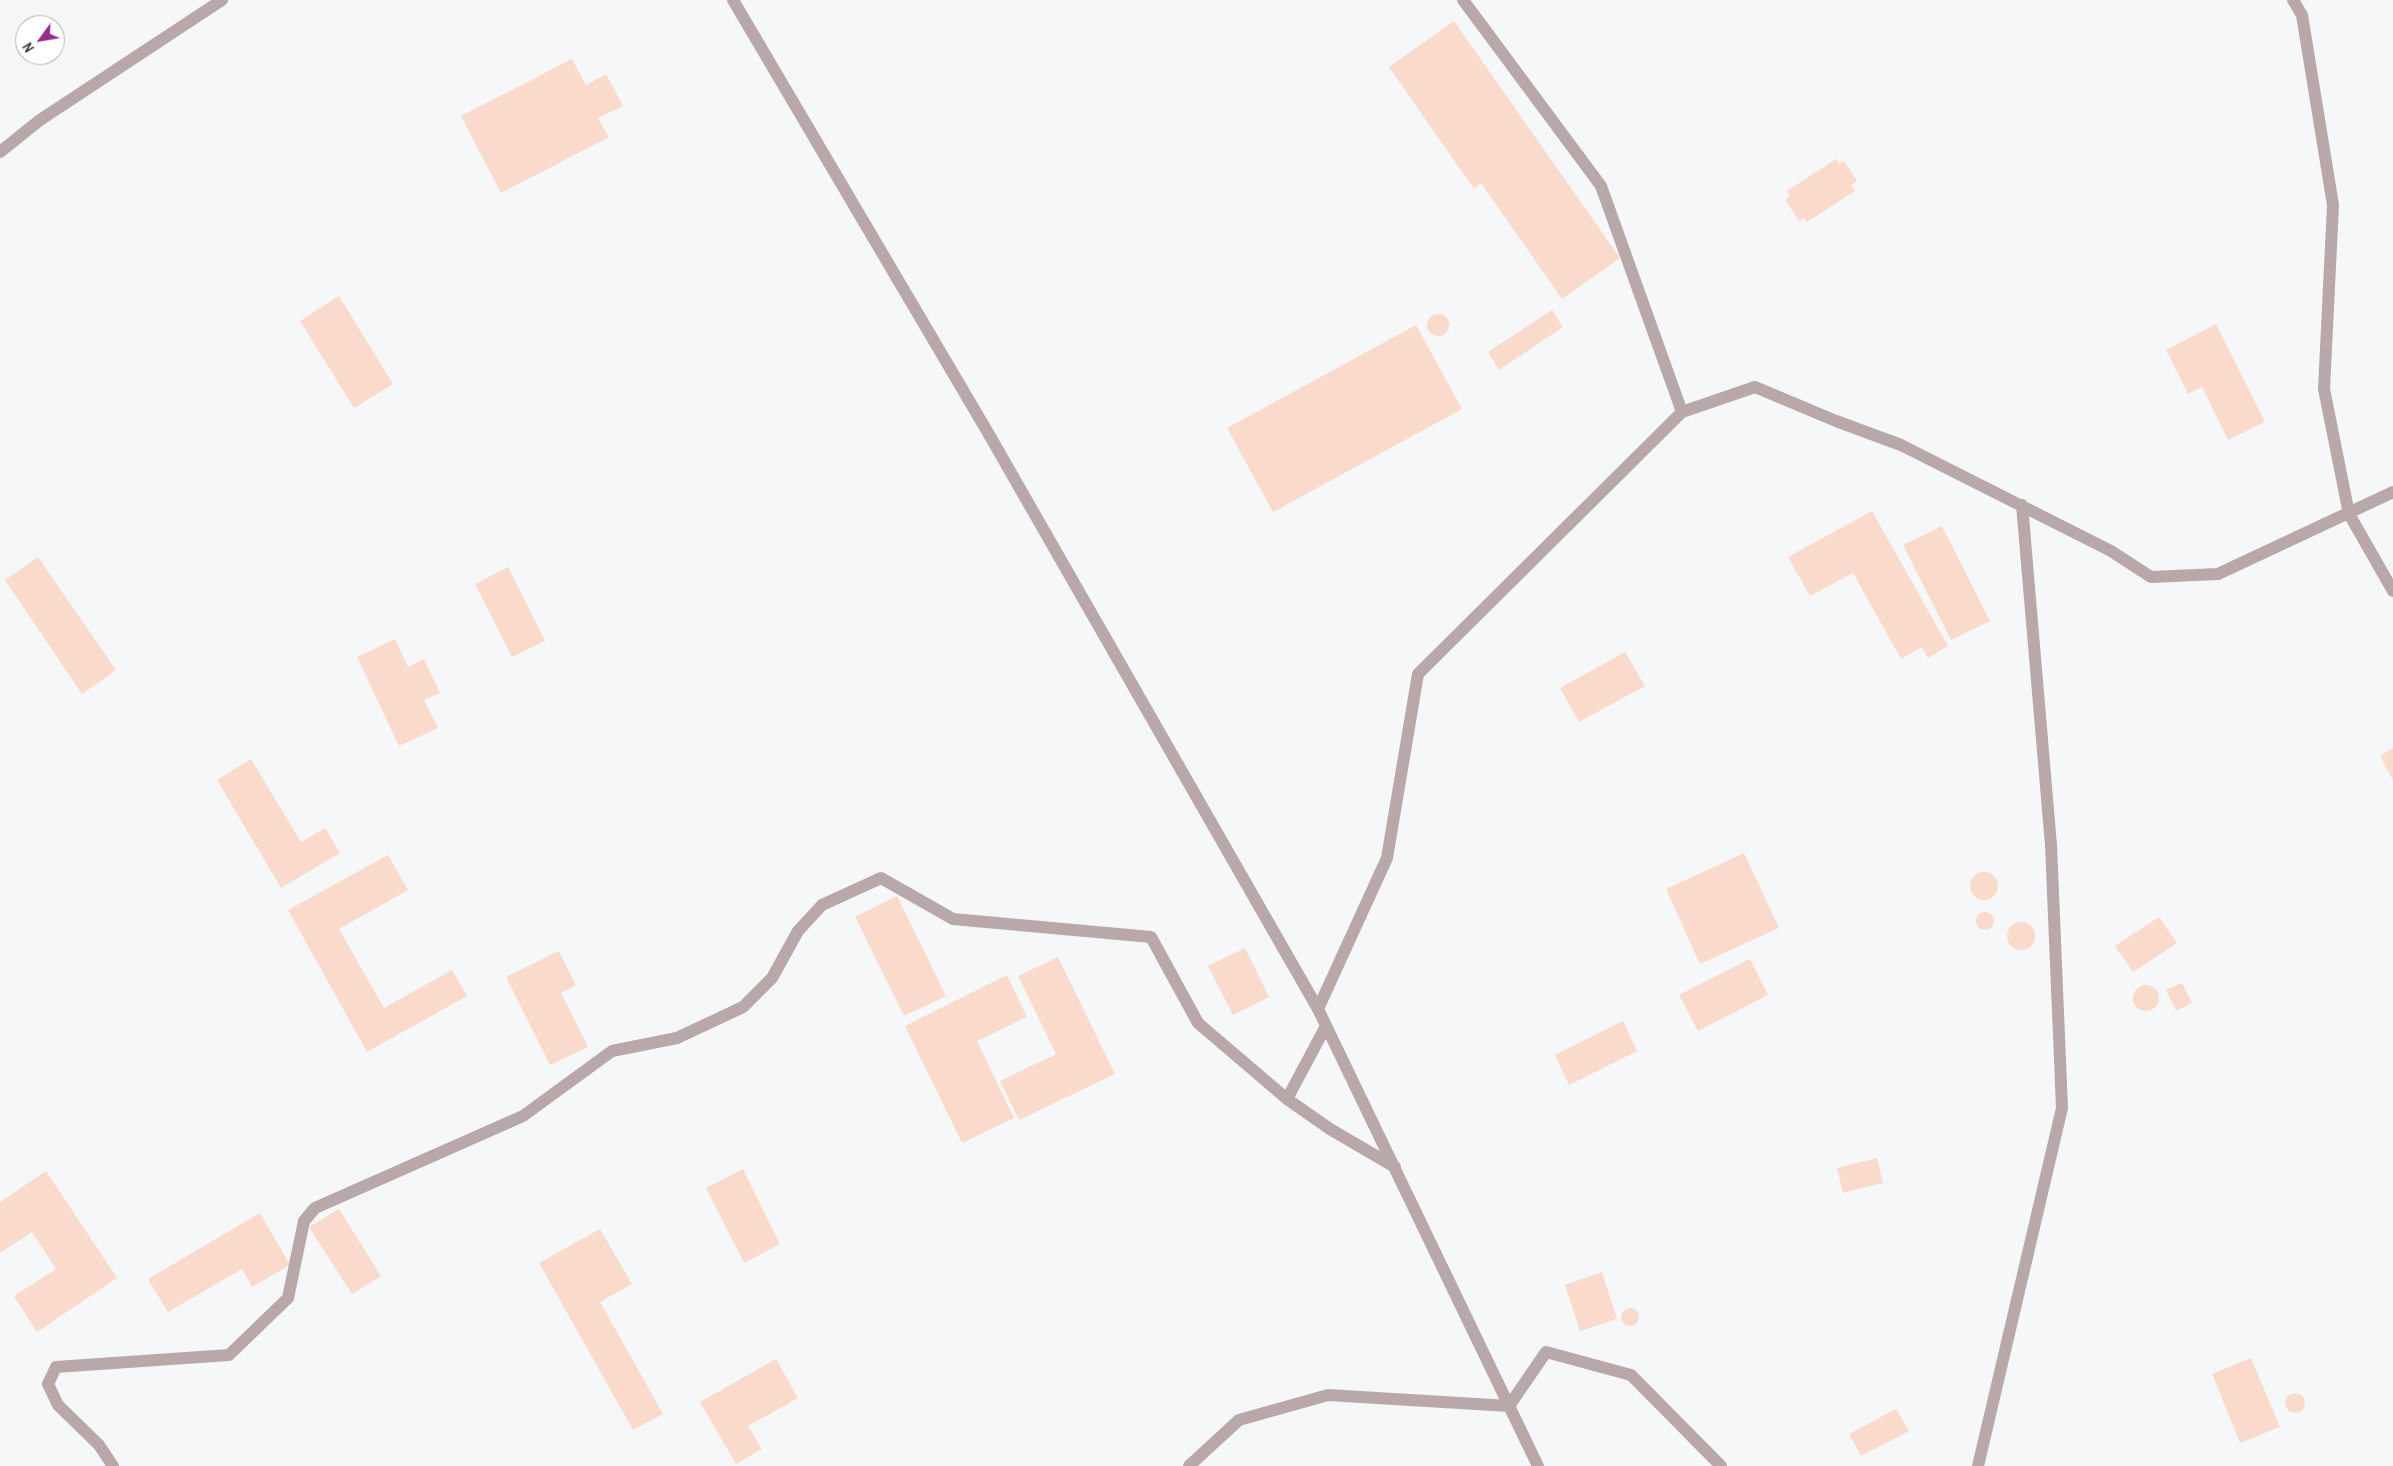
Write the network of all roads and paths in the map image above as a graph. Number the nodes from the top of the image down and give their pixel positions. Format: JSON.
{"nodes":[{"id":1,"x":222,"y":0,"type":"edge"},
{"id":2,"x":733,"y":0,"type":"edge"},
{"id":3,"x":1463,"y":0,"type":"edge"},
{"id":4,"x":2293,"y":0,"type":"edge"},
{"id":5,"x":0,"y":152,"type":"edge"},
{"id":6,"x":1682,"y":412,"type":"junction"},
{"id":7,"x":2393,"y":492,"type":"edge"},
{"id":8,"x":2022,"y":505,"type":"junction"},
{"id":9,"x":2349,"y":514,"type":"junction"},
{"id":10,"x":2393,"y":590,"type":"edge"},
{"id":11,"x":1318,"y":1009,"type":"junction"},
{"id":12,"x":1326,"y":1026,"type":"junction"},
{"id":13,"x":1287,"y":1099,"type":"junction"},
{"id":14,"x":1395,"y":1167,"type":"junction"},
{"id":15,"x":1509,"y":1406,"type":"junction"},
{"id":16,"x":113,"y":1466,"type":"edge"},
{"id":17,"x":1189,"y":1466,"type":"edge"},
{"id":18,"x":1538,"y":1466,"type":"edge"},
{"id":19,"x":1721,"y":1466,"type":"edge"},
{"id":20,"x":1978,"y":1466,"type":"edge"}],
"edges":[{"from":1,"to":5,"type":"street"},
{"from":2,"to":11,"type":"street"},
{"from":3,"to":6,"type":"street"},
{"from":4,"to":9,"type":"street"},
{"from":6,"to":8,"type":"street"},
{"from":6,"to":11,"type":"street"},
{"from":7,"to":9,"type":"street"},
{"from":8,"to":9,"type":"street"},
{"from":8,"to":20,"type":"street"},
{"from":9,"to":10,"type":"street"},
{"from":11,"to":12,"type":"street"},
{"from":12,"to":13,"type":"street"},
{"from":12,"to":14,"type":"street"},
{"from":13,"to":14,"type":"street"},
{"from":13,"to":16,"type":"street"},
{"from":14,"to":15,"type":"street"},
{"from":15,"to":17,"type":"street"},
{"from":15,"to":18,"type":"street"},
{"from":15,"to":19,"type":"street"}]}
